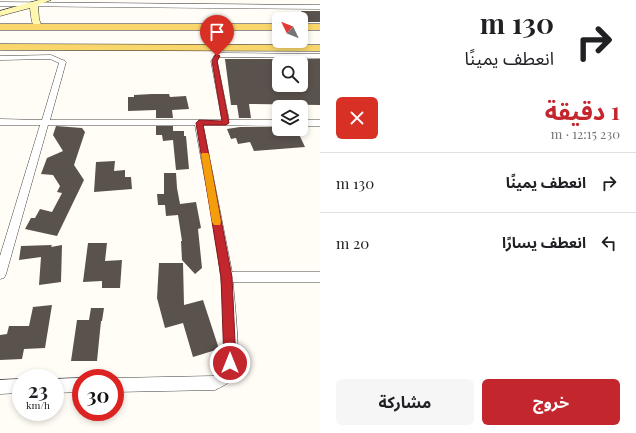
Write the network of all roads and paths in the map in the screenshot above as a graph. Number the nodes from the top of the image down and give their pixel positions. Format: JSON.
{"nodes":[{"id":1,"x":47,"y":0,"type":"edge"},
{"id":2,"x":80,"y":0,"type":"edge"},
{"id":3,"x":0,"y":4,"type":"edge"},
{"id":4,"x":34,"y":4,"type":"junction"},
{"id":5,"x":87,"y":5,"type":"junction"},
{"id":6,"x":320,"y":7,"type":"edge"},
{"id":7,"x":0,"y":14,"type":"edge"},
{"id":8,"x":0,"y":27,"type":"edge"},
{"id":9,"x":38,"y":27,"type":"junction"},
{"id":10,"x":272,"y":27,"type":"edge"},
{"id":11,"x":308,"y":27,"type":"edge"},
{"id":12,"x":320,"y":27,"type":"edge"},
{"id":13,"x":0,"y":47,"type":"edge"},
{"id":14,"x":320,"y":48,"type":"edge"},
{"id":15,"x":320,"y":56,"type":"edge"},
{"id":16,"x":0,"y":58,"type":"edge"},
{"id":17,"x":0,"y":122,"type":"edge"},
{"id":18,"x":45,"y":122,"type":"junction"},
{"id":19,"x":199,"y":123,"type":"junction"},
{"id":20,"x":226,"y":123,"type":"junction"},
{"id":21,"x":272,"y":123,"type":"edge"},
{"id":22,"x":308,"y":123,"type":"edge"},
{"id":23,"x":320,"y":123,"type":"edge"},
{"id":24,"x":0,"y":274,"type":"edge"},
{"id":25,"x":226,"y":277,"type":"junction"},
{"id":26,"x":320,"y":277,"type":"edge"},
{"id":27,"x":124,"y":385,"type":"edge"},
{"id":28,"x":12,"y":386,"type":"edge"},
{"id":29,"x":0,"y":387,"type":"edge"}],
"edges":[{"from":1,"to":4,"type":"street"},
{"from":2,"to":5,"type":"street"},
{"from":3,"to":4,"type":"street"},
{"from":4,"to":5,"type":"street"},
{"from":4,"to":7,"type":"street"},
{"from":4,"to":9,"type":"street"},
{"from":5,"to":6,"type":"street"},
{"from":8,"to":9,"type":"main road"},
{"from":9,"to":10,"type":"main road"},
{"from":11,"to":12,"type":"main road"},
{"from":13,"to":14,"type":"main road"},
{"from":15,"to":20,"type":"street"},
{"from":16,"to":18,"type":"street"},
{"from":17,"to":18,"type":"street"},
{"from":18,"to":19,"type":"street"},
{"from":18,"to":24,"type":"street"},
{"from":19,"to":20,"type":"street"},
{"from":19,"to":25,"type":"street"},
{"from":20,"to":21,"type":"street"},
{"from":22,"to":23,"type":"street"},
{"from":25,"to":26,"type":"street"},
{"from":25,"to":27,"type":"street"},
{"from":28,"to":29,"type":"street"}]}
